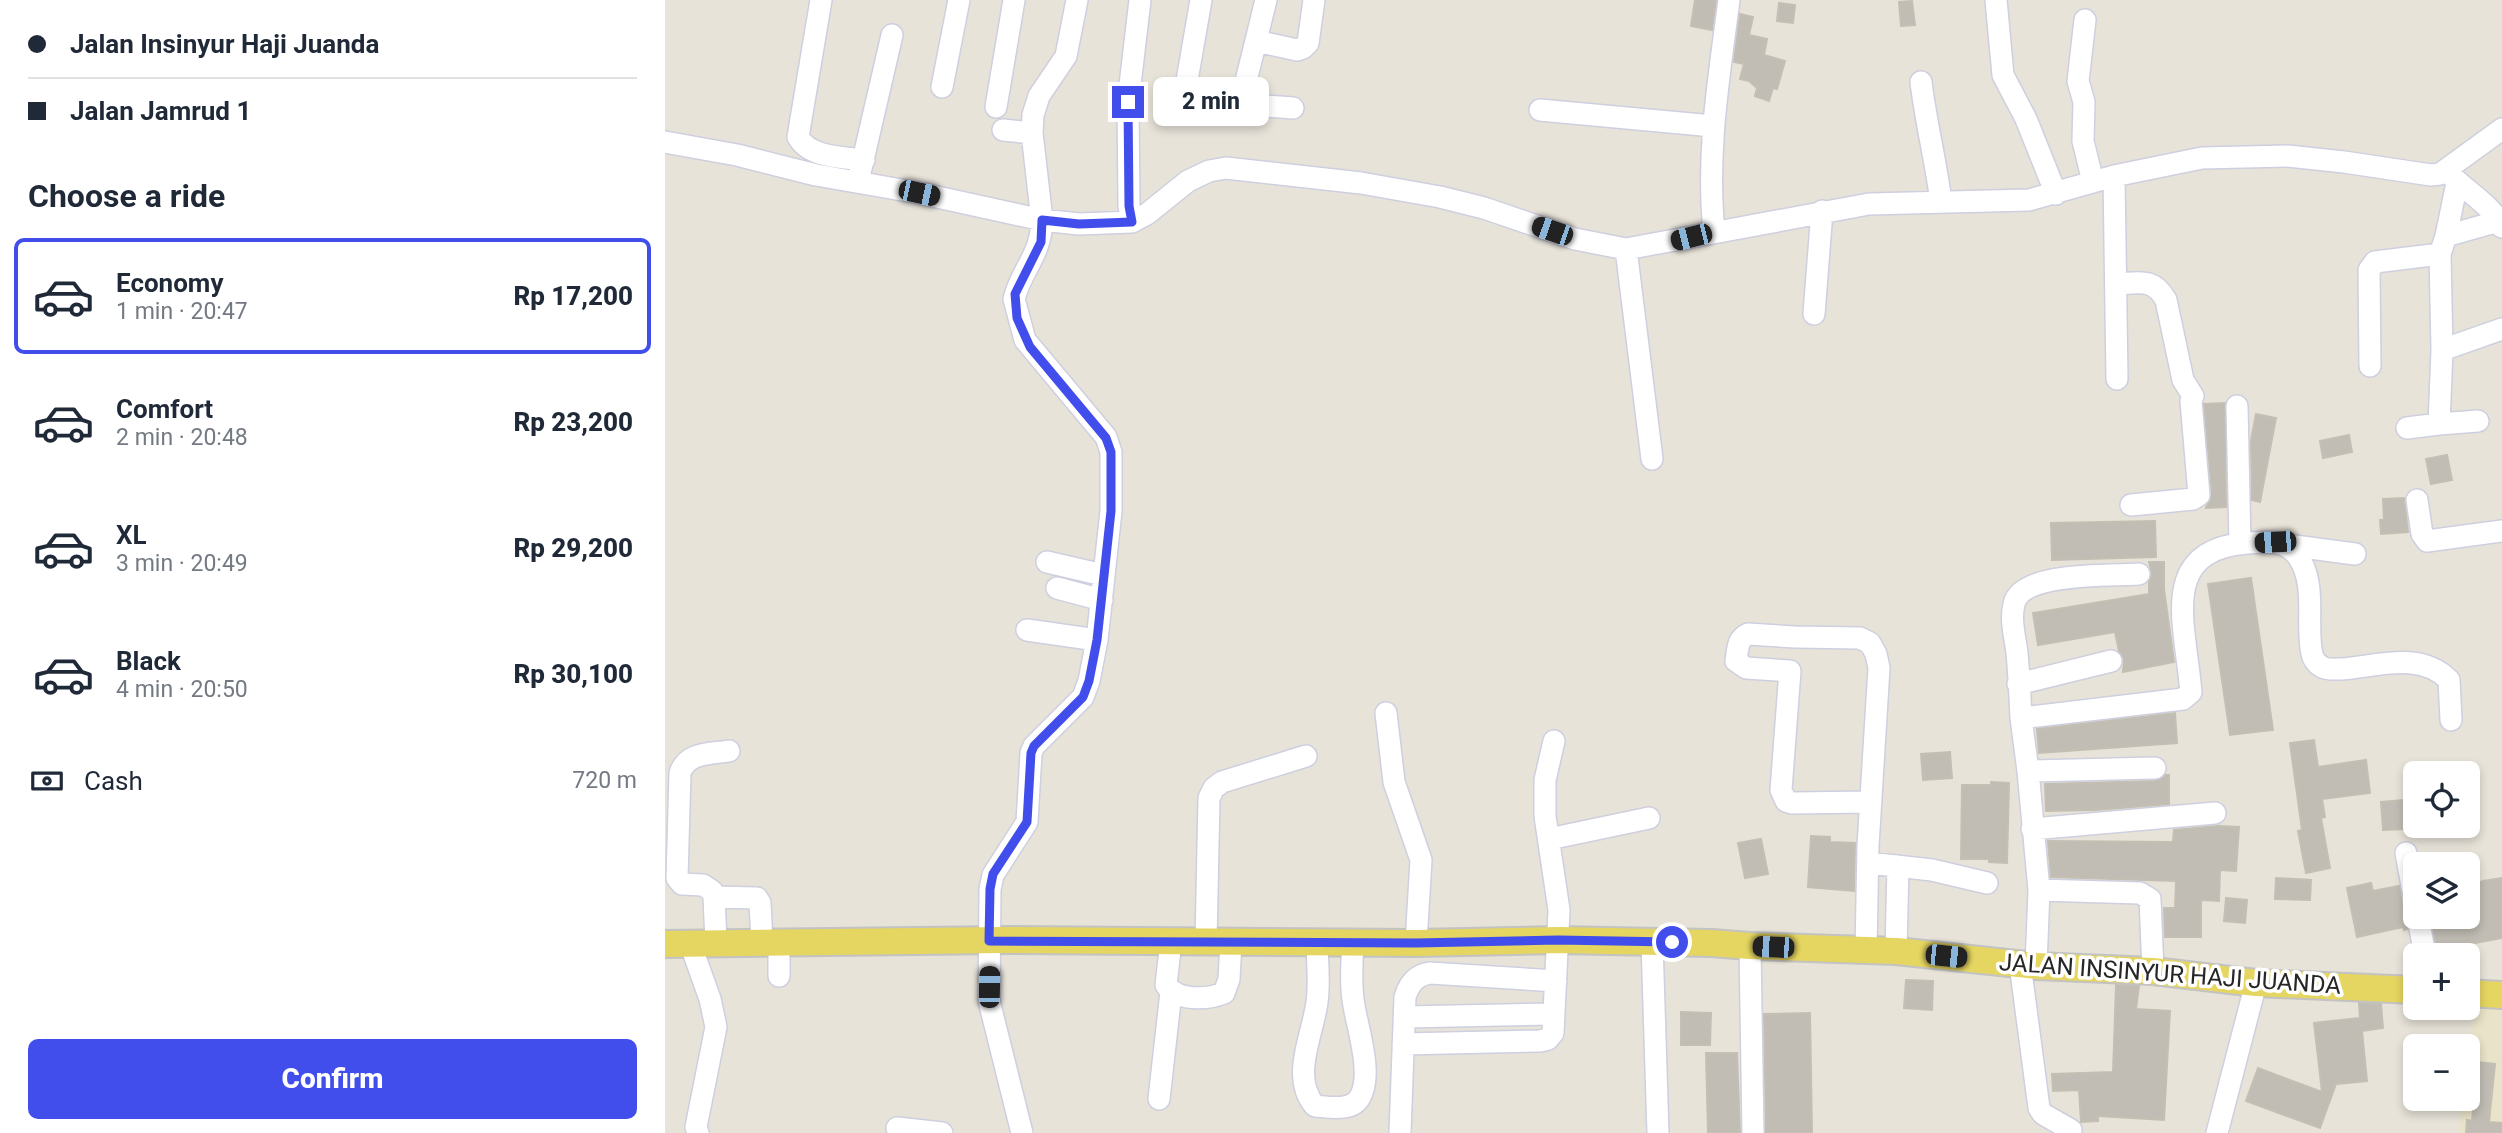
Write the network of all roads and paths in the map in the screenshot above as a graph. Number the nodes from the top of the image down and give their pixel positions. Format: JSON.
{"nodes":[{"id":1,"x":821,"y":0,"type":"edge"},
{"id":2,"x":959,"y":0,"type":"edge"},
{"id":3,"x":1014,"y":0,"type":"edge"},
{"id":4,"x":1077,"y":0,"type":"edge"},
{"id":5,"x":1140,"y":0,"type":"edge"},
{"id":6,"x":1201,"y":0,"type":"edge"},
{"id":7,"x":1266,"y":0,"type":"edge"},
{"id":8,"x":1314,"y":0,"type":"edge"},
{"id":9,"x":1729,"y":0,"type":"edge"},
{"id":10,"x":1996,"y":0,"type":"edge"},
{"id":11,"x":2085,"y":20,"type":"dead end"},
{"id":12,"x":892,"y":35,"type":"dead end"},
{"id":13,"x":1256,"y":41,"type":"junction"},
{"id":14,"x":1921,"y":82,"type":"dead end"},
{"id":15,"x":942,"y":87,"type":"dead end"},
{"id":16,"x":996,"y":107,"type":"dead end"},
{"id":17,"x":1293,"y":108,"type":"dead end"},
{"id":18,"x":1182,"y":109,"type":"dead end"},
{"id":19,"x":1540,"y":110,"type":"dead end"},
{"id":20,"x":1713,"y":126,"type":"junction"},
{"id":21,"x":2502,"y":129,"type":"edge"},
{"id":22,"x":1003,"y":130,"type":"dead end"},
{"id":23,"x":1032,"y":133,"type":"junction"},
{"id":24,"x":665,"y":142,"type":"edge"},
{"id":25,"x":864,"y":160,"type":"junction"},
{"id":26,"x":2452,"y":177,"type":"junction"},
{"id":27,"x":2104,"y":179,"type":"junction"},
{"id":28,"x":856,"y":183,"type":"junction"},
{"id":29,"x":2056,"y":194,"type":"junction"},
{"id":30,"x":1941,"y":202,"type":"junction"},
{"id":31,"x":1822,"y":211,"type":"junction"},
{"id":32,"x":1042,"y":220,"type":"junction"},
{"id":33,"x":1132,"y":222,"type":"junction"},
{"id":34,"x":2501,"y":224,"type":"edge"},
{"id":35,"x":1714,"y":231,"type":"junction"},
{"id":36,"x":2443,"y":245,"type":"junction"},
{"id":37,"x":1626,"y":248,"type":"junction"},
{"id":38,"x":2116,"y":284,"type":"junction"},
{"id":39,"x":1814,"y":314,"type":"dead end"},
{"id":40,"x":2502,"y":330,"type":"edge"},
{"id":41,"x":2442,"y":350,"type":"junction"},
{"id":42,"x":2370,"y":366,"type":"dead end"},
{"id":43,"x":2117,"y":379,"type":"dead end"},
{"id":44,"x":2237,"y":406,"type":"dead end"},
{"id":45,"x":2478,"y":421,"type":"dead end"},
{"id":46,"x":2439,"y":424,"type":"junction"},
{"id":47,"x":2407,"y":428,"type":"dead end"},
{"id":48,"x":1652,"y":459,"type":"dead end"},
{"id":49,"x":2417,"y":500,"type":"dead end"},
{"id":50,"x":2131,"y":505,"type":"dead end"},
{"id":51,"x":2502,"y":531,"type":"edge"},
{"id":52,"x":2239,"y":544,"type":"junction"},
{"id":53,"x":2287,"y":545,"type":"junction"},
{"id":54,"x":2355,"y":554,"type":"dead end"},
{"id":55,"x":1047,"y":562,"type":"dead end"},
{"id":56,"x":2139,"y":574,"type":"dead end"},
{"id":57,"x":1103,"y":575,"type":"junction"},
{"id":58,"x":1057,"y":589,"type":"dead end"},
{"id":59,"x":1102,"y":600,"type":"junction"},
{"id":60,"x":1027,"y":630,"type":"dead end"},
{"id":61,"x":1795,"y":637,"type":"junction"},
{"id":62,"x":1097,"y":640,"type":"junction"},
{"id":63,"x":2111,"y":661,"type":"dead end"},
{"id":64,"x":1790,"y":671,"type":"junction"},
{"id":65,"x":2018,"y":684,"type":"junction"},
{"id":66,"x":1386,"y":713,"type":"dead end"},
{"id":67,"x":2021,"y":718,"type":"junction"},
{"id":68,"x":2451,"y":720,"type":"dead end"},
{"id":69,"x":1553,"y":741,"type":"dead end"},
{"id":70,"x":729,"y":751,"type":"dead end"},
{"id":71,"x":1306,"y":756,"type":"dead end"},
{"id":72,"x":2155,"y":768,"type":"dead end"},
{"id":73,"x":2028,"y":771,"type":"junction"},
{"id":74,"x":1871,"y":802,"type":"junction"},
{"id":75,"x":2215,"y":814,"type":"dead end"},
{"id":76,"x":1649,"y":818,"type":"dead end"},
{"id":77,"x":2032,"y":829,"type":"junction"},
{"id":78,"x":1549,"y":839,"type":"junction"},
{"id":79,"x":1869,"y":863,"type":"junction"},
{"id":80,"x":1898,"y":866,"type":"junction"},
{"id":81,"x":1987,"y":883,"type":"dead end"},
{"id":82,"x":672,"y":888,"type":"edge"},
{"id":83,"x":2039,"y":890,"type":"junction"},
{"id":84,"x":714,"y":897,"type":"junction"},
{"id":85,"x":1558,"y":940,"type":"junction"},
{"id":86,"x":989,"y":941,"type":"junction"},
{"id":87,"x":1353,"y":941,"type":"junction"},
{"id":88,"x":716,"y":942,"type":"junction"},
{"id":89,"x":770,"y":942,"type":"junction"},
{"id":90,"x":1171,"y":942,"type":"junction"},
{"id":91,"x":1219,"y":942,"type":"junction"},
{"id":92,"x":1317,"y":942,"type":"junction"},
{"id":93,"x":1652,"y":942,"type":"junction"},
{"id":94,"x":1416,"y":943,"type":"junction"},
{"id":95,"x":677,"y":944,"type":"edge"},
{"id":96,"x":1750,"y":946,"type":"junction"},
{"id":97,"x":1866,"y":950,"type":"junction"},
{"id":98,"x":1896,"y":951,"type":"junction"},
{"id":99,"x":2028,"y":965,"type":"junction"},
{"id":100,"x":2153,"y":971,"type":"junction"},
{"id":101,"x":779,"y":976,"type":"dead end"},
{"id":102,"x":1556,"y":981,"type":"junction"},
{"id":103,"x":2256,"y":983,"type":"junction"},
{"id":104,"x":2403,"y":989,"type":"edge"},
{"id":105,"x":1171,"y":992,"type":"junction"},
{"id":106,"x":2480,"y":994,"type":"edge"},
{"id":107,"x":2502,"y":995,"type":"edge"},
{"id":108,"x":1317,"y":1000,"type":"junction"},
{"id":109,"x":1353,"y":1004,"type":"junction"},
{"id":110,"x":1553,"y":1014,"type":"junction"},
{"id":111,"x":1405,"y":1017,"type":"junction"},
{"id":112,"x":1403,"y":1044,"type":"junction"},
{"id":113,"x":1159,"y":1099,"type":"dead end"},
{"id":114,"x":897,"y":1128,"type":"dead end"},
{"id":115,"x":2071,"y":1130,"type":"dead end"},
{"id":116,"x":698,"y":1133,"type":"edge"},
{"id":117,"x":942,"y":1133,"type":"edge"},
{"id":118,"x":1022,"y":1133,"type":"edge"},
{"id":119,"x":1400,"y":1133,"type":"edge"},
{"id":120,"x":1658,"y":1133,"type":"edge"},
{"id":121,"x":1753,"y":1133,"type":"edge"},
{"id":122,"x":2217,"y":1133,"type":"edge"}],
"edges":[{"from":1,"to":25,"type":"street"},
{"from":2,"to":15,"type":"street"},
{"from":3,"to":16,"type":"street"},
{"from":4,"to":23,"type":"street"},
{"from":5,"to":33,"type":"street"},
{"from":6,"to":18,"type":"street"},
{"from":7,"to":13,"type":"street"},
{"from":8,"to":13,"type":"street"},
{"from":9,"to":20,"type":"street"},
{"from":10,"to":29,"type":"street"},
{"from":11,"to":27,"type":"street"},
{"from":12,"to":25,"type":"street"},
{"from":13,"to":17,"type":"street"},
{"from":14,"to":30,"type":"street"},
{"from":19,"to":20,"type":"street"},
{"from":20,"to":35,"type":"street"},
{"from":21,"to":26,"type":"street"},
{"from":22,"to":23,"type":"street"},
{"from":23,"to":32,"type":"street"},
{"from":24,"to":28,"type":"street"},
{"from":25,"to":28,"type":"street"},
{"from":26,"to":27,"type":"street"},
{"from":26,"to":34,"type":"street"},
{"from":26,"to":36,"type":"street"},
{"from":27,"to":29,"type":"street"},
{"from":27,"to":38,"type":"street"},
{"from":28,"to":32,"type":"street"},
{"from":29,"to":30,"type":"street"},
{"from":30,"to":31,"type":"street"},
{"from":31,"to":35,"type":"street"},
{"from":31,"to":39,"type":"street"},
{"from":32,"to":33,"type":"street"},
{"from":32,"to":57,"type":"street"},
{"from":33,"to":37,"type":"street"},
{"from":34,"to":36,"type":"street"},
{"from":35,"to":37,"type":"street"},
{"from":36,"to":41,"type":"street"},
{"from":36,"to":42,"type":"street"},
{"from":37,"to":48,"type":"street"},
{"from":38,"to":43,"type":"street"},
{"from":38,"to":50,"type":"street"},
{"from":40,"to":41,"type":"street"},
{"from":41,"to":46,"type":"street"},
{"from":44,"to":52,"type":"street"},
{"from":45,"to":46,"type":"street"},
{"from":46,"to":47,"type":"street"},
{"from":49,"to":51,"type":"street"},
{"from":52,"to":53,"type":"street"},
{"from":52,"to":67,"type":"street"},
{"from":53,"to":54,"type":"street"},
{"from":53,"to":68,"type":"street"},
{"from":55,"to":57,"type":"street"},
{"from":56,"to":65,"type":"street"},
{"from":57,"to":59,"type":"street"},
{"from":58,"to":59,"type":"street"},
{"from":59,"to":62,"type":"street"},
{"from":60,"to":62,"type":"street"},
{"from":61,"to":64,"type":"street"},
{"from":61,"to":64,"type":"street"},
{"from":61,"to":74,"type":"street"},
{"from":62,"to":86,"type":"street"},
{"from":63,"to":65,"type":"street"},
{"from":64,"to":74,"type":"street"},
{"from":65,"to":67,"type":"street"},
{"from":66,"to":94,"type":"street"},
{"from":67,"to":73,"type":"street"},
{"from":69,"to":78,"type":"street"},
{"from":70,"to":82,"type":"street"},
{"from":71,"to":91,"type":"street"},
{"from":72,"to":73,"type":"street"},
{"from":73,"to":77,"type":"street"},
{"from":74,"to":79,"type":"street"},
{"from":75,"to":77,"type":"street"},
{"from":76,"to":78,"type":"street"},
{"from":77,"to":83,"type":"street"},
{"from":78,"to":85,"type":"street"},
{"from":79,"to":80,"type":"street"},
{"from":79,"to":97,"type":"street"},
{"from":80,"to":81,"type":"street"},
{"from":80,"to":98,"type":"street"},
{"from":82,"to":84,"type":"street"},
{"from":83,"to":99,"type":"street"},
{"from":83,"to":100,"type":"street"},
{"from":84,"to":88,"type":"street"},
{"from":84,"to":89,"type":"street"},
{"from":85,"to":93,"type":"main road","name":"JALAN INSINYUR HAJI JUANDA"},
{"from":85,"to":94,"type":"main road","name":"JALAN INSINYUR HAJI JUANDA"},
{"from":85,"to":102,"type":"street"},
{"from":86,"to":89,"type":"main road","name":"JALAN INSINYUR HAJI JUANDA"},
{"from":86,"to":90,"type":"main road","name":"JALAN INSINYUR HAJI JUANDA"},
{"from":86,"to":118,"type":"street"},
{"from":87,"to":92,"type":"main road","name":"JALAN INSINYUR HAJI JUANDA"},
{"from":87,"to":94,"type":"main road","name":"JALAN INSINYUR HAJI JUANDA"},
{"from":87,"to":109,"type":"street"},
{"from":88,"to":89,"type":"main road","name":"JALAN INSINYUR HAJI JUANDA"},
{"from":88,"to":95,"type":"main road","name":"JALAN INSINYUR HAJI JUANDA"},
{"from":89,"to":101,"type":"street"},
{"from":90,"to":91,"type":"main road","name":"JALAN INSINYUR HAJI JUANDA"},
{"from":90,"to":105,"type":"street"},
{"from":91,"to":92,"type":"main road","name":"JALAN INSINYUR HAJI JUANDA"},
{"from":91,"to":105,"type":"street"},
{"from":92,"to":108,"type":"street"},
{"from":93,"to":96,"type":"main road","name":"JALAN INSINYUR HAJI JUANDA"},
{"from":93,"to":120,"type":"street"},
{"from":95,"to":116,"type":"street"},
{"from":96,"to":97,"type":"main road","name":"JALAN INSINYUR HAJI JUANDA"},
{"from":96,"to":121,"type":"street"},
{"from":97,"to":98,"type":"main road","name":"JALAN INSINYUR HAJI JUANDA"},
{"from":98,"to":99,"type":"main road","name":"JALAN INSINYUR HAJI JUANDA"},
{"from":99,"to":100,"type":"main road","name":"JALAN INSINYUR HAJI JUANDA"},
{"from":99,"to":115,"type":"street"},
{"from":100,"to":103,"type":"main road","name":"JALAN INSINYUR HAJI JUANDA"},
{"from":102,"to":110,"type":"street"},
{"from":102,"to":111,"type":"street"},
{"from":103,"to":104,"type":"main road","name":"JALAN INSINYUR HAJI JUANDA"},
{"from":103,"to":122,"type":"street"},
{"from":105,"to":113,"type":"street"},
{"from":106,"to":107,"type":"main road"},
{"from":108,"to":109,"type":"street"},
{"from":108,"to":109,"type":"street"},
{"from":110,"to":111,"type":"street"},
{"from":110,"to":112,"type":"street"},
{"from":111,"to":112,"type":"street"},
{"from":112,"to":119,"type":"street"},
{"from":114,"to":117,"type":"street"}]}
